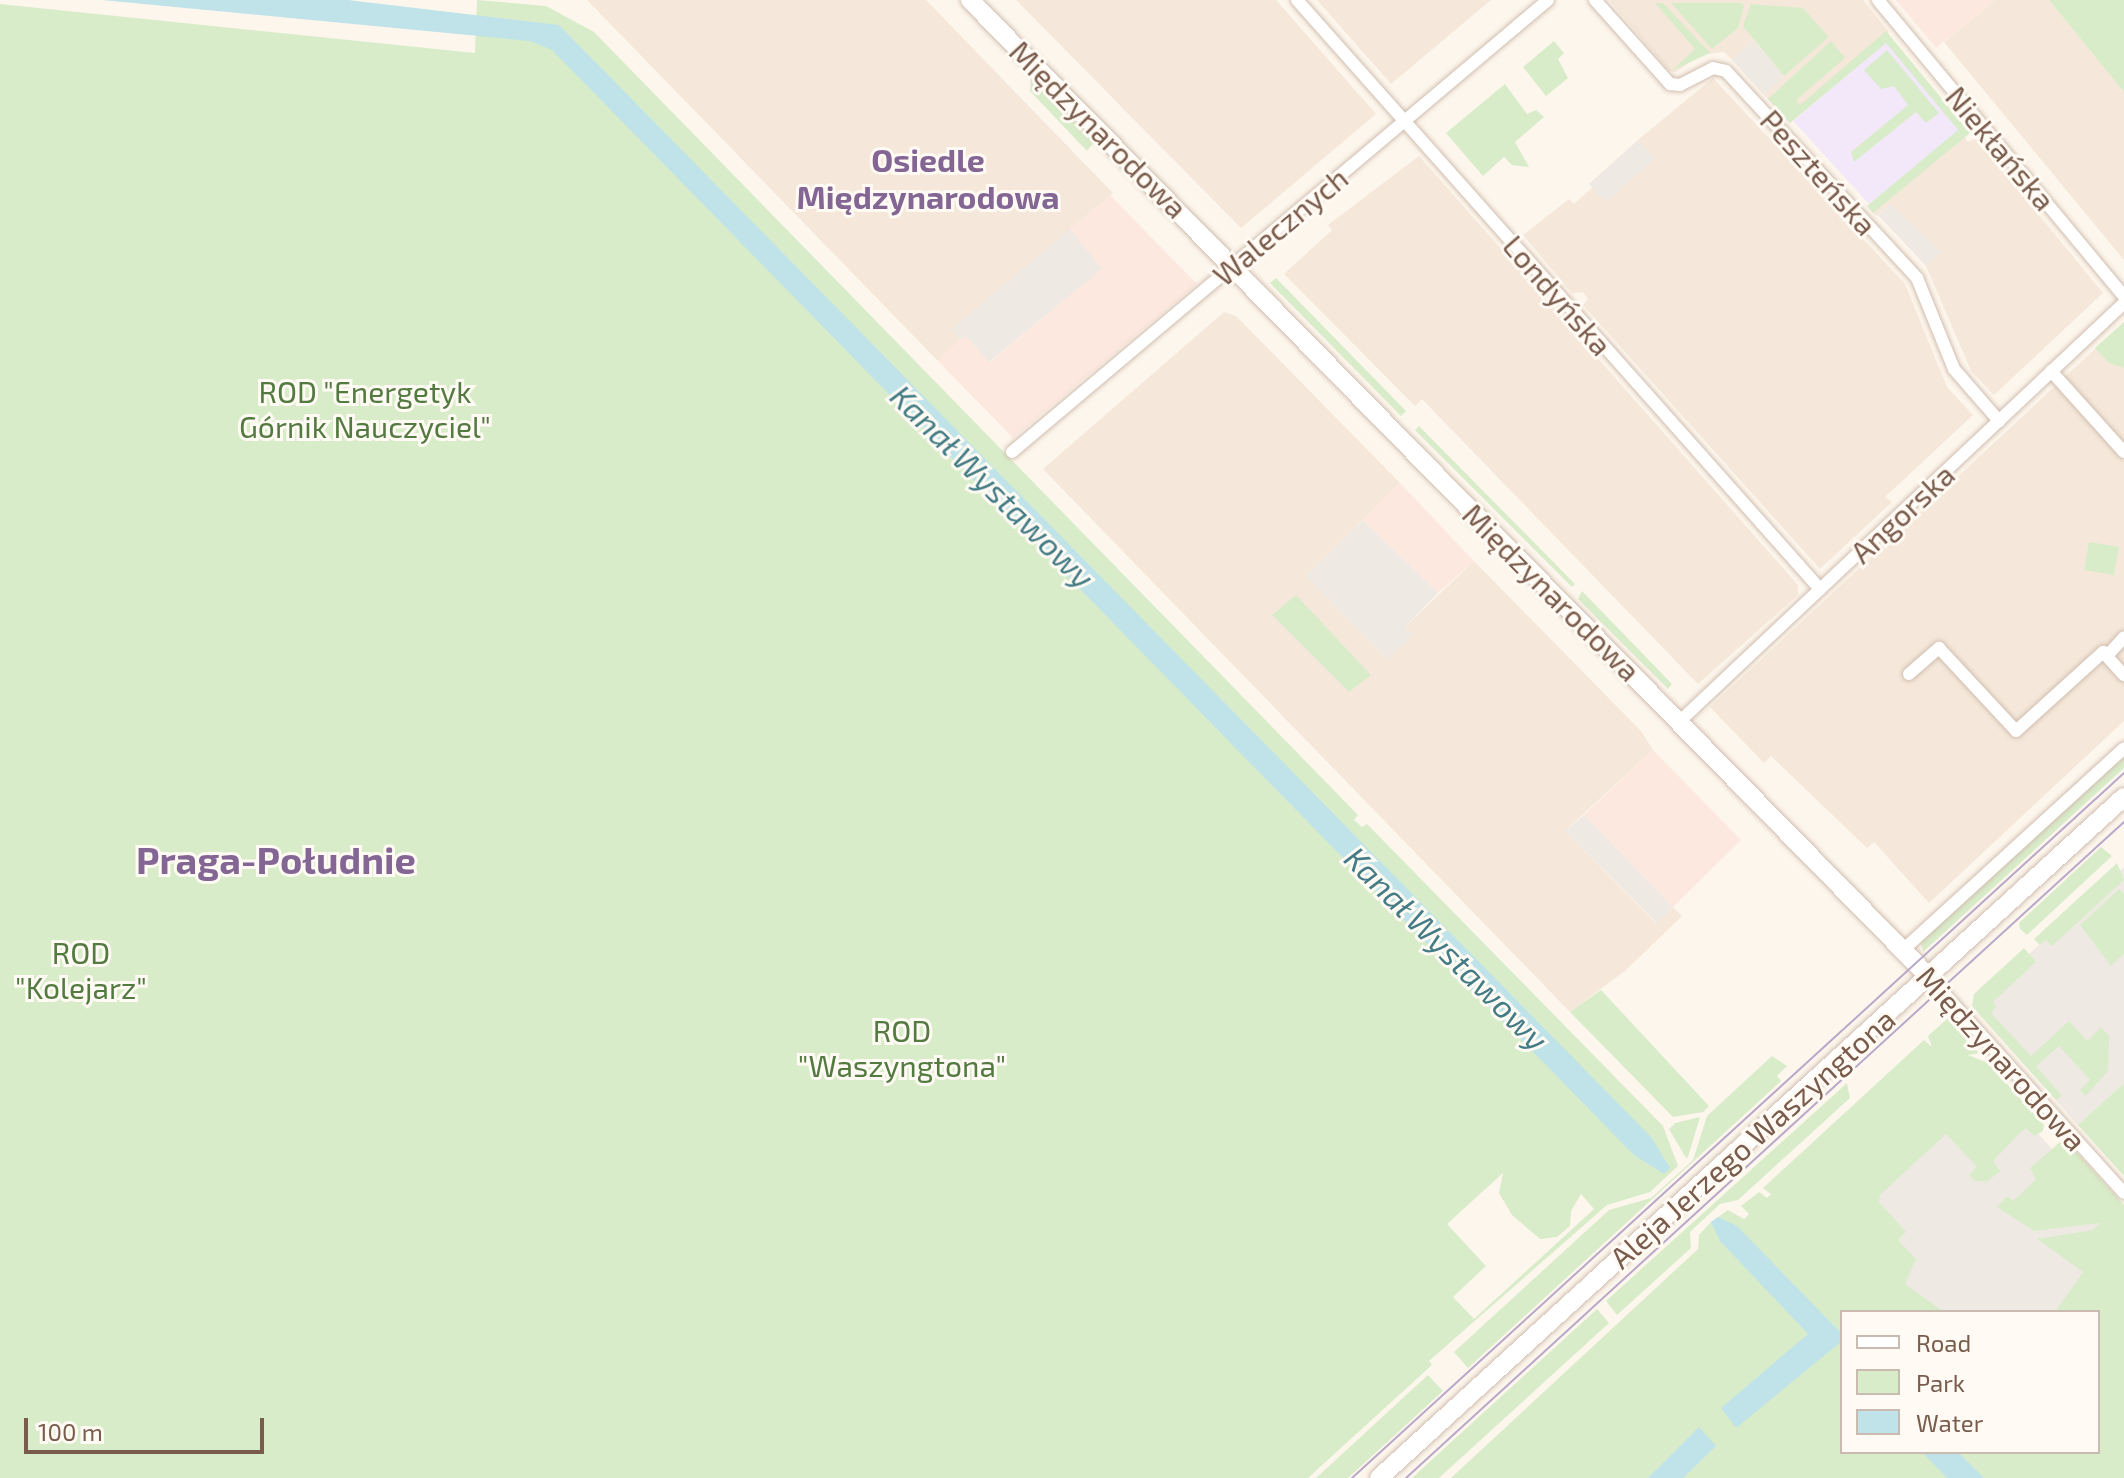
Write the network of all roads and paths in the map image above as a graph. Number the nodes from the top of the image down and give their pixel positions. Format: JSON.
{"nodes":[{"id":1,"x":970,"y":0,"type":"edge"},
{"id":2,"x":1297,"y":0,"type":"edge"},
{"id":3,"x":1548,"y":0,"type":"edge"},
{"id":4,"x":1595,"y":0,"type":"edge"},
{"id":5,"x":1878,"y":0,"type":"edge"},
{"id":6,"x":1404,"y":120,"type":"junction"},
{"id":7,"x":1233,"y":265,"type":"junction"},
{"id":8,"x":2124,"y":296,"type":"edge"},
{"id":9,"x":2124,"y":303,"type":"edge"},
{"id":10,"x":2051,"y":371,"type":"junction"},
{"id":11,"x":1999,"y":421,"type":"junction"},
{"id":12,"x":1012,"y":452,"type":"dead end"},
{"id":13,"x":2124,"y":452,"type":"edge"},
{"id":14,"x":1820,"y":589,"type":"junction"},
{"id":15,"x":2124,"y":637,"type":"edge"},
{"id":16,"x":2107,"y":656,"type":"junction"},
{"id":17,"x":1909,"y":674,"type":"dead end"},
{"id":18,"x":2124,"y":675,"type":"edge"},
{"id":19,"x":1680,"y":721,"type":"junction"},
{"id":20,"x":2124,"y":748,"type":"edge"},
{"id":21,"x":2124,"y":797,"type":"edge"},
{"id":22,"x":1903,"y":950,"type":"junction"},
{"id":23,"x":1928,"y":976,"type":"junction"},
{"id":24,"x":2124,"y":1193,"type":"edge"},
{"id":25,"x":1379,"y":1478,"type":"edge"}],
"edges":[{"from":1,"to":7,"type":"street","name":"Międzynarodowa"},
{"from":2,"to":6,"type":"street","name":"Londyńska"},
{"from":3,"to":6,"type":"street","name":"Walecznych"},
{"from":4,"to":11,"type":"street","name":"Peszteńska"},
{"from":5,"to":8,"type":"street","name":"Niekłańska"},
{"from":6,"to":7,"type":"street","name":"Walecznych"},
{"from":6,"to":14,"type":"street","name":"Londyńska"},
{"from":7,"to":12,"type":"street","name":"Walecznych"},
{"from":7,"to":19,"type":"street","name":"Międzynarodowa"},
{"from":9,"to":10,"type":"street","name":"Angorska"},
{"from":10,"to":11,"type":"street","name":"Angorska"},
{"from":10,"to":13,"type":"street"},
{"from":11,"to":14,"type":"street","name":"Angorska"},
{"from":14,"to":19,"type":"street","name":"Angorska"},
{"from":15,"to":16,"type":"street"},
{"from":16,"to":17,"type":"street"},
{"from":16,"to":18,"type":"street"},
{"from":19,"to":22,"type":"street","name":"Międzynarodowa"},
{"from":20,"to":22,"type":"street"},
{"from":21,"to":23,"type":"street","name":"Aleja Jerzego Waszyngtona"},
{"from":22,"to":23,"type":"street","name":"Międzynarodowa"},
{"from":23,"to":24,"type":"street","name":"Międzynarodowa"},
{"from":23,"to":25,"type":"street","name":"Aleja Jerzego Waszyngtona"}]}
